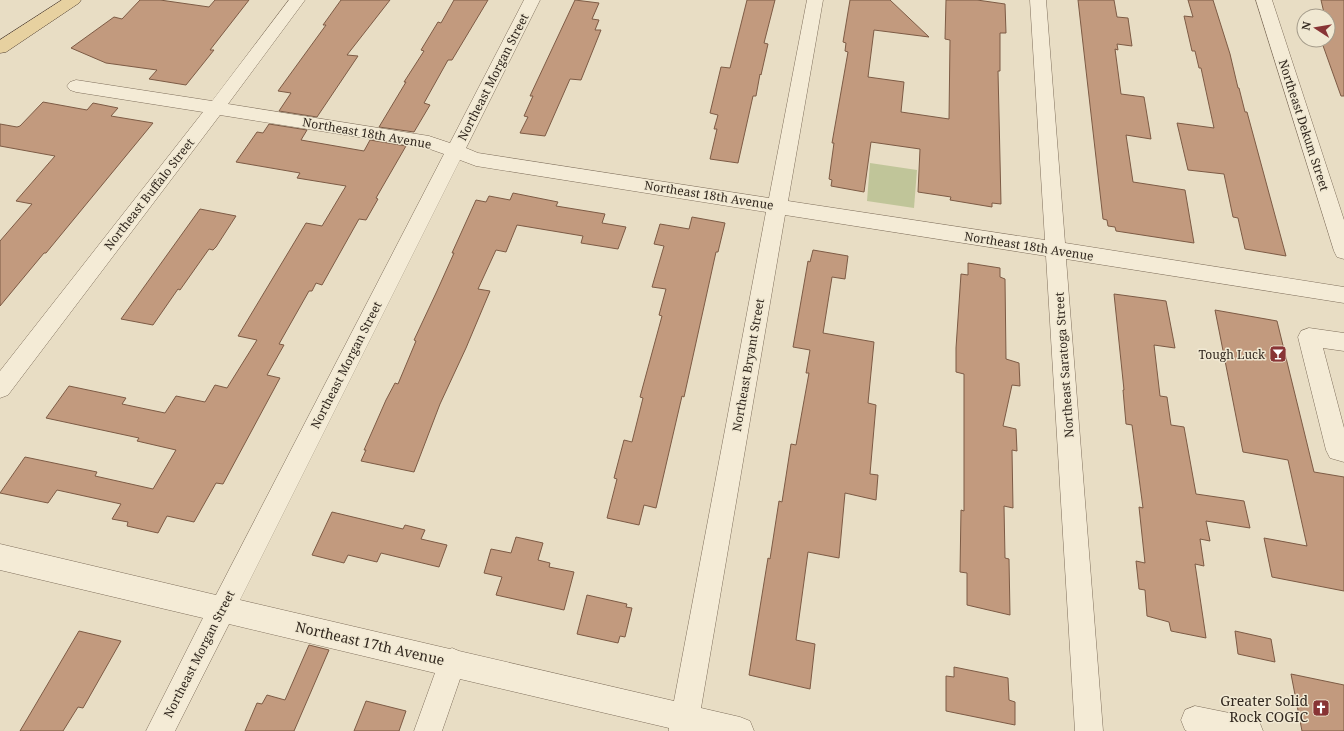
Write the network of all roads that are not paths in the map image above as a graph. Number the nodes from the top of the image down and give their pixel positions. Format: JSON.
{"nodes":[{"id":1,"x":73,"y":0,"type":"edge"},
{"id":2,"x":297,"y":0,"type":"edge"},
{"id":3,"x":532,"y":0,"type":"edge"},
{"id":4,"x":815,"y":0,"type":"edge"},
{"id":5,"x":1038,"y":0,"type":"edge"},
{"id":6,"x":1264,"y":0,"type":"edge"},
{"id":7,"x":0,"y":48,"type":"edge"},
{"id":8,"x":76,"y":86,"type":"dead end"},
{"id":9,"x":216,"y":108,"type":"junction"},
{"id":10,"x":455,"y":151,"type":"junction"},
{"id":11,"x":777,"y":206,"type":"junction"},
{"id":12,"x":1056,"y":250,"type":"junction"},
{"id":13,"x":1344,"y":251,"type":"edge"},
{"id":14,"x":1344,"y":295,"type":"edge"},
{"id":15,"x":1344,"y":342,"type":"edge"},
{"id":16,"x":0,"y":388,"type":"edge"},
{"id":17,"x":1344,"y":451,"type":"edge"},
{"id":18,"x":0,"y":557,"type":"edge"},
{"id":19,"x":222,"y":608,"type":"junction"},
{"id":20,"x":452,"y":662,"type":"junction"},
{"id":21,"x":1195,"y":720,"type":"dead end"},
{"id":22,"x":684,"y":724,"type":"edge"},
{"id":23,"x":160,"y":731,"type":"edge"},
{"id":24,"x":428,"y":731,"type":"edge"},
{"id":25,"x":740,"y":731,"type":"edge"},
{"id":26,"x":1089,"y":731,"type":"edge"},
{"id":27,"x":1249,"y":731,"type":"edge"}],
"edges":[{"from":1,"to":7,"type":"main road"},
{"from":2,"to":9,"type":"street","name":"Northeast Buffalo Street"},
{"from":3,"to":10,"type":"street","name":"Northeast Morgan Street"},
{"from":4,"to":11,"type":"street","name":"Northeast Bryant Street"},
{"from":5,"to":12,"type":"street","name":"Northeast Saratoga Street"},
{"from":6,"to":13,"type":"street","name":"Northeast Dekum Street"},
{"from":8,"to":9,"type":"street","name":"Northeast 18th Avenue"},
{"from":9,"to":10,"type":"street","name":"Northeast 18th Avenue"},
{"from":9,"to":16,"type":"street","name":"Northeast Buffalo Street"},
{"from":10,"to":11,"type":"street","name":"Northeast 18th Avenue"},
{"from":10,"to":19,"type":"street","name":"Northeast Morgan Street"},
{"from":11,"to":12,"type":"street","name":"Northeast 18th Avenue"},
{"from":11,"to":22,"type":"street","name":"Northeast Bryant Street"},
{"from":12,"to":14,"type":"street","name":"Northeast 18th Avenue"},
{"from":12,"to":26,"type":"street","name":"Northeast Saratoga Street"},
{"from":15,"to":17,"type":"street"},
{"from":18,"to":19,"type":"street","name":"Northeast 17th Avenue"},
{"from":19,"to":20,"type":"street","name":"Northeast 17th Avenue"},
{"from":19,"to":23,"type":"street","name":"Northeast Morgan Street"},
{"from":20,"to":22,"type":"street","name":"Northeast 17th Avenue"},
{"from":20,"to":24,"type":"street"},
{"from":21,"to":27,"type":"street"},
{"from":22,"to":25,"type":"street","name":"Northeast 17th Avenue"}]}
